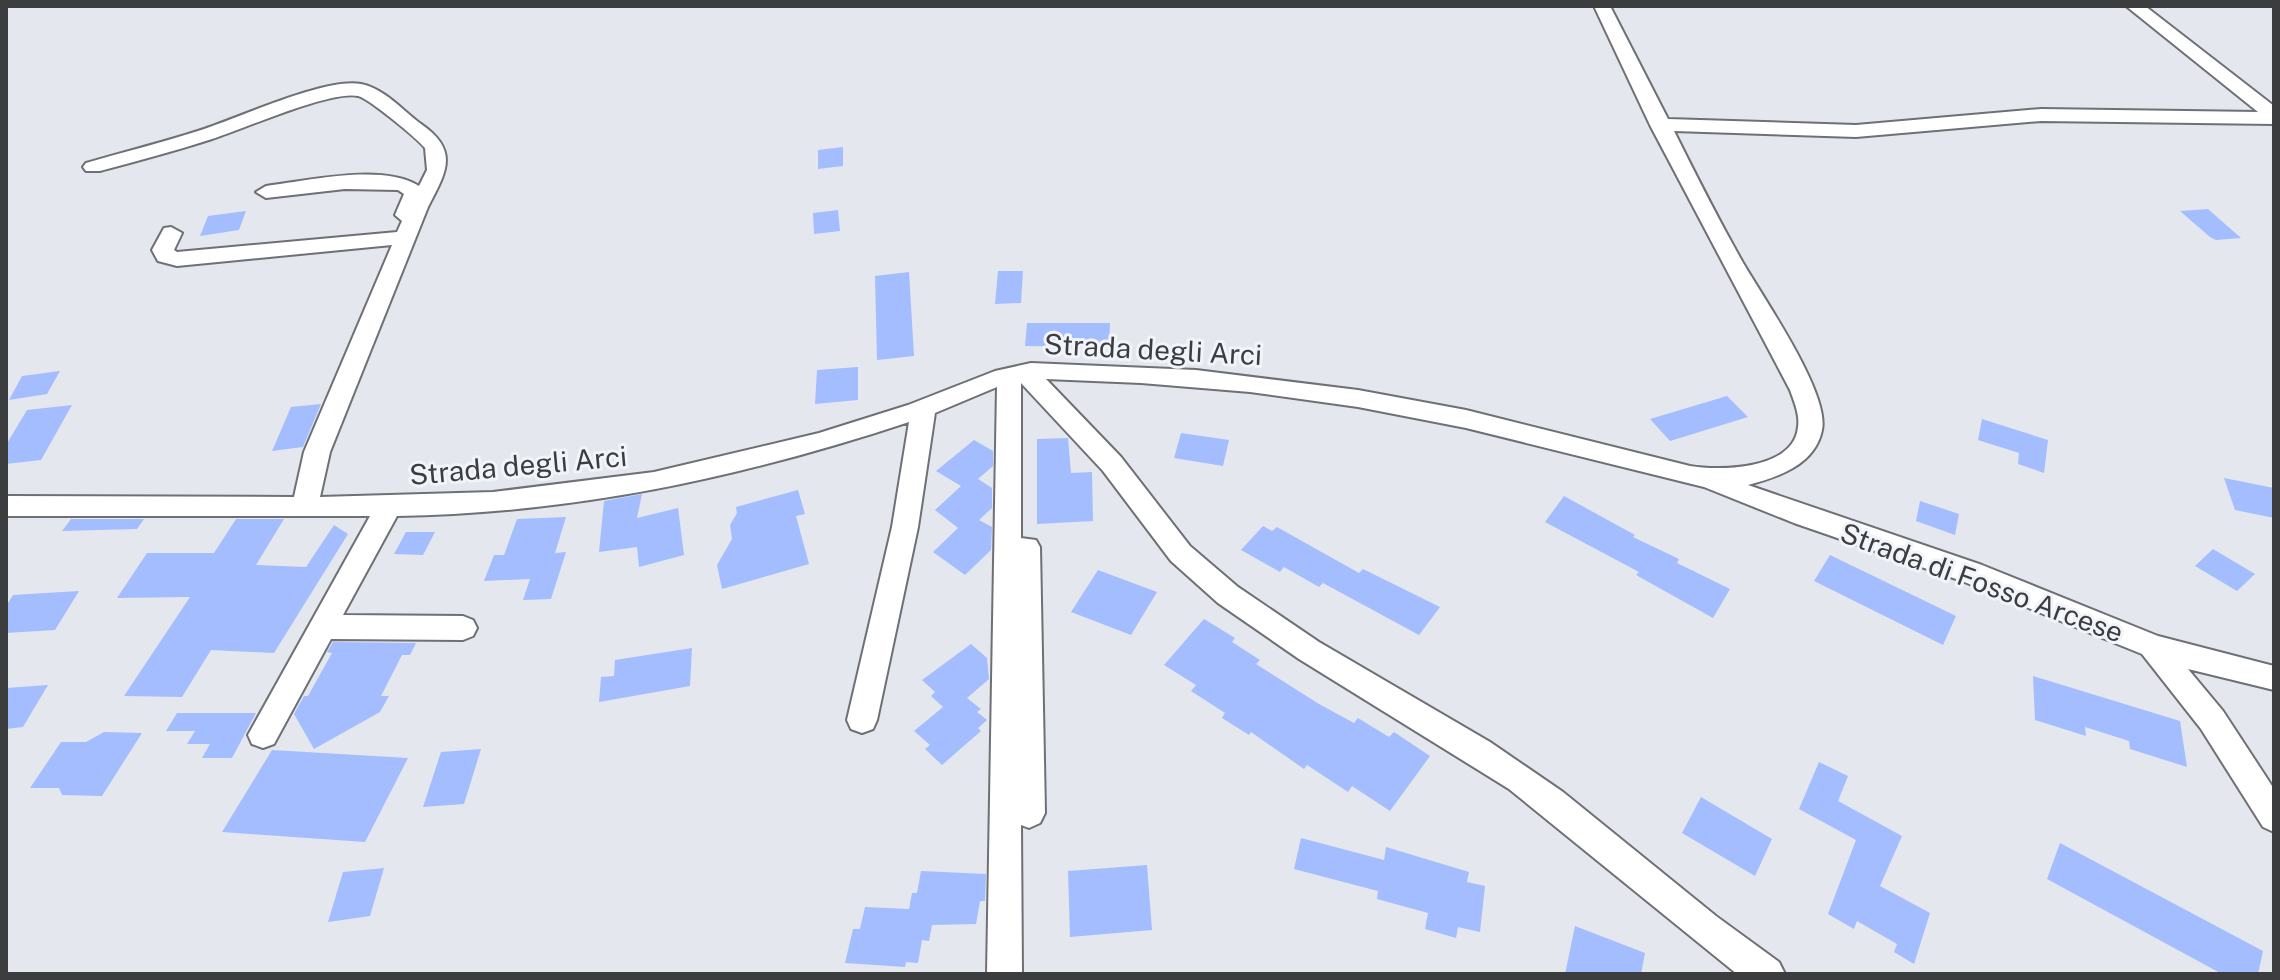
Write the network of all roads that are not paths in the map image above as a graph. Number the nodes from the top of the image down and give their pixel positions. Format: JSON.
{"nodes":[{"id":1,"x":1602,"y":6,"type":"edge"},
{"id":2,"x":2134,"y":6,"type":"edge"},
{"id":3,"x":2274,"y":116,"type":"edge"},
{"id":4,"x":1660,"y":125,"type":"junction"},
{"id":5,"x":93,"y":167,"type":"dead end"},
{"id":6,"x":266,"y":192,"type":"dead end"},
{"id":7,"x":171,"y":233,"type":"dead end"},
{"id":8,"x":400,"y":240,"type":"junction"},
{"id":9,"x":1017,"y":373,"type":"junction"},
{"id":10,"x":924,"y":408,"type":"junction"},
{"id":11,"x":1705,"y":479,"type":"junction"},
{"id":12,"x":6,"y":506,"type":"edge"},
{"id":13,"x":389,"y":506,"type":"junction"},
{"id":14,"x":305,"y":507,"type":"junction"},
{"id":15,"x":322,"y":627,"type":"junction"},
{"id":16,"x":463,"y":628,"type":"dead end"},
{"id":17,"x":2152,"y":646,"type":"junction"},
{"id":18,"x":2274,"y":678,"type":"edge"},
{"id":19,"x":862,"y":720,"type":"dead end"},
{"id":20,"x":263,"y":735,"type":"dead end"},
{"id":21,"x":1029,"y":813,"type":"dead end"},
{"id":22,"x":2274,"y":817,"type":"edge"},
{"id":23,"x":1004,"y":973,"type":"edge"},
{"id":24,"x":1767,"y":974,"type":"edge"}],
"edges":[{"from":1,"to":4,"type":"street","name":"Strada degli Arci"},
{"from":2,"to":3,"type":"street"},
{"from":3,"to":4,"type":"street"},
{"from":4,"to":11,"type":"street","name":"Strada degli Arci"},
{"from":5,"to":8,"type":"street"},
{"from":6,"to":8,"type":"street"},
{"from":7,"to":8,"type":"street"},
{"from":8,"to":14,"type":"street"},
{"from":9,"to":10,"type":"street","name":"Strada degli Arci"},
{"from":9,"to":11,"type":"street","name":"Strada degli Arci"},
{"from":9,"to":21,"type":"street"},
{"from":9,"to":23,"type":"street"},
{"from":9,"to":24,"type":"street"},
{"from":10,"to":13,"type":"street","name":"Strada degli Arci"},
{"from":10,"to":19,"type":"street"},
{"from":11,"to":17,"type":"street","name":"Strada di Fosso Arcese"},
{"from":12,"to":14,"type":"street","name":"Strada degli Arci"},
{"from":13,"to":14,"type":"street","name":"Strada degli Arci"},
{"from":13,"to":15,"type":"street"},
{"from":15,"to":16,"type":"street"},
{"from":15,"to":20,"type":"street"},
{"from":17,"to":18,"type":"street"},
{"from":17,"to":22,"type":"street","name":"Strada di Fosso Arcese"}]}
